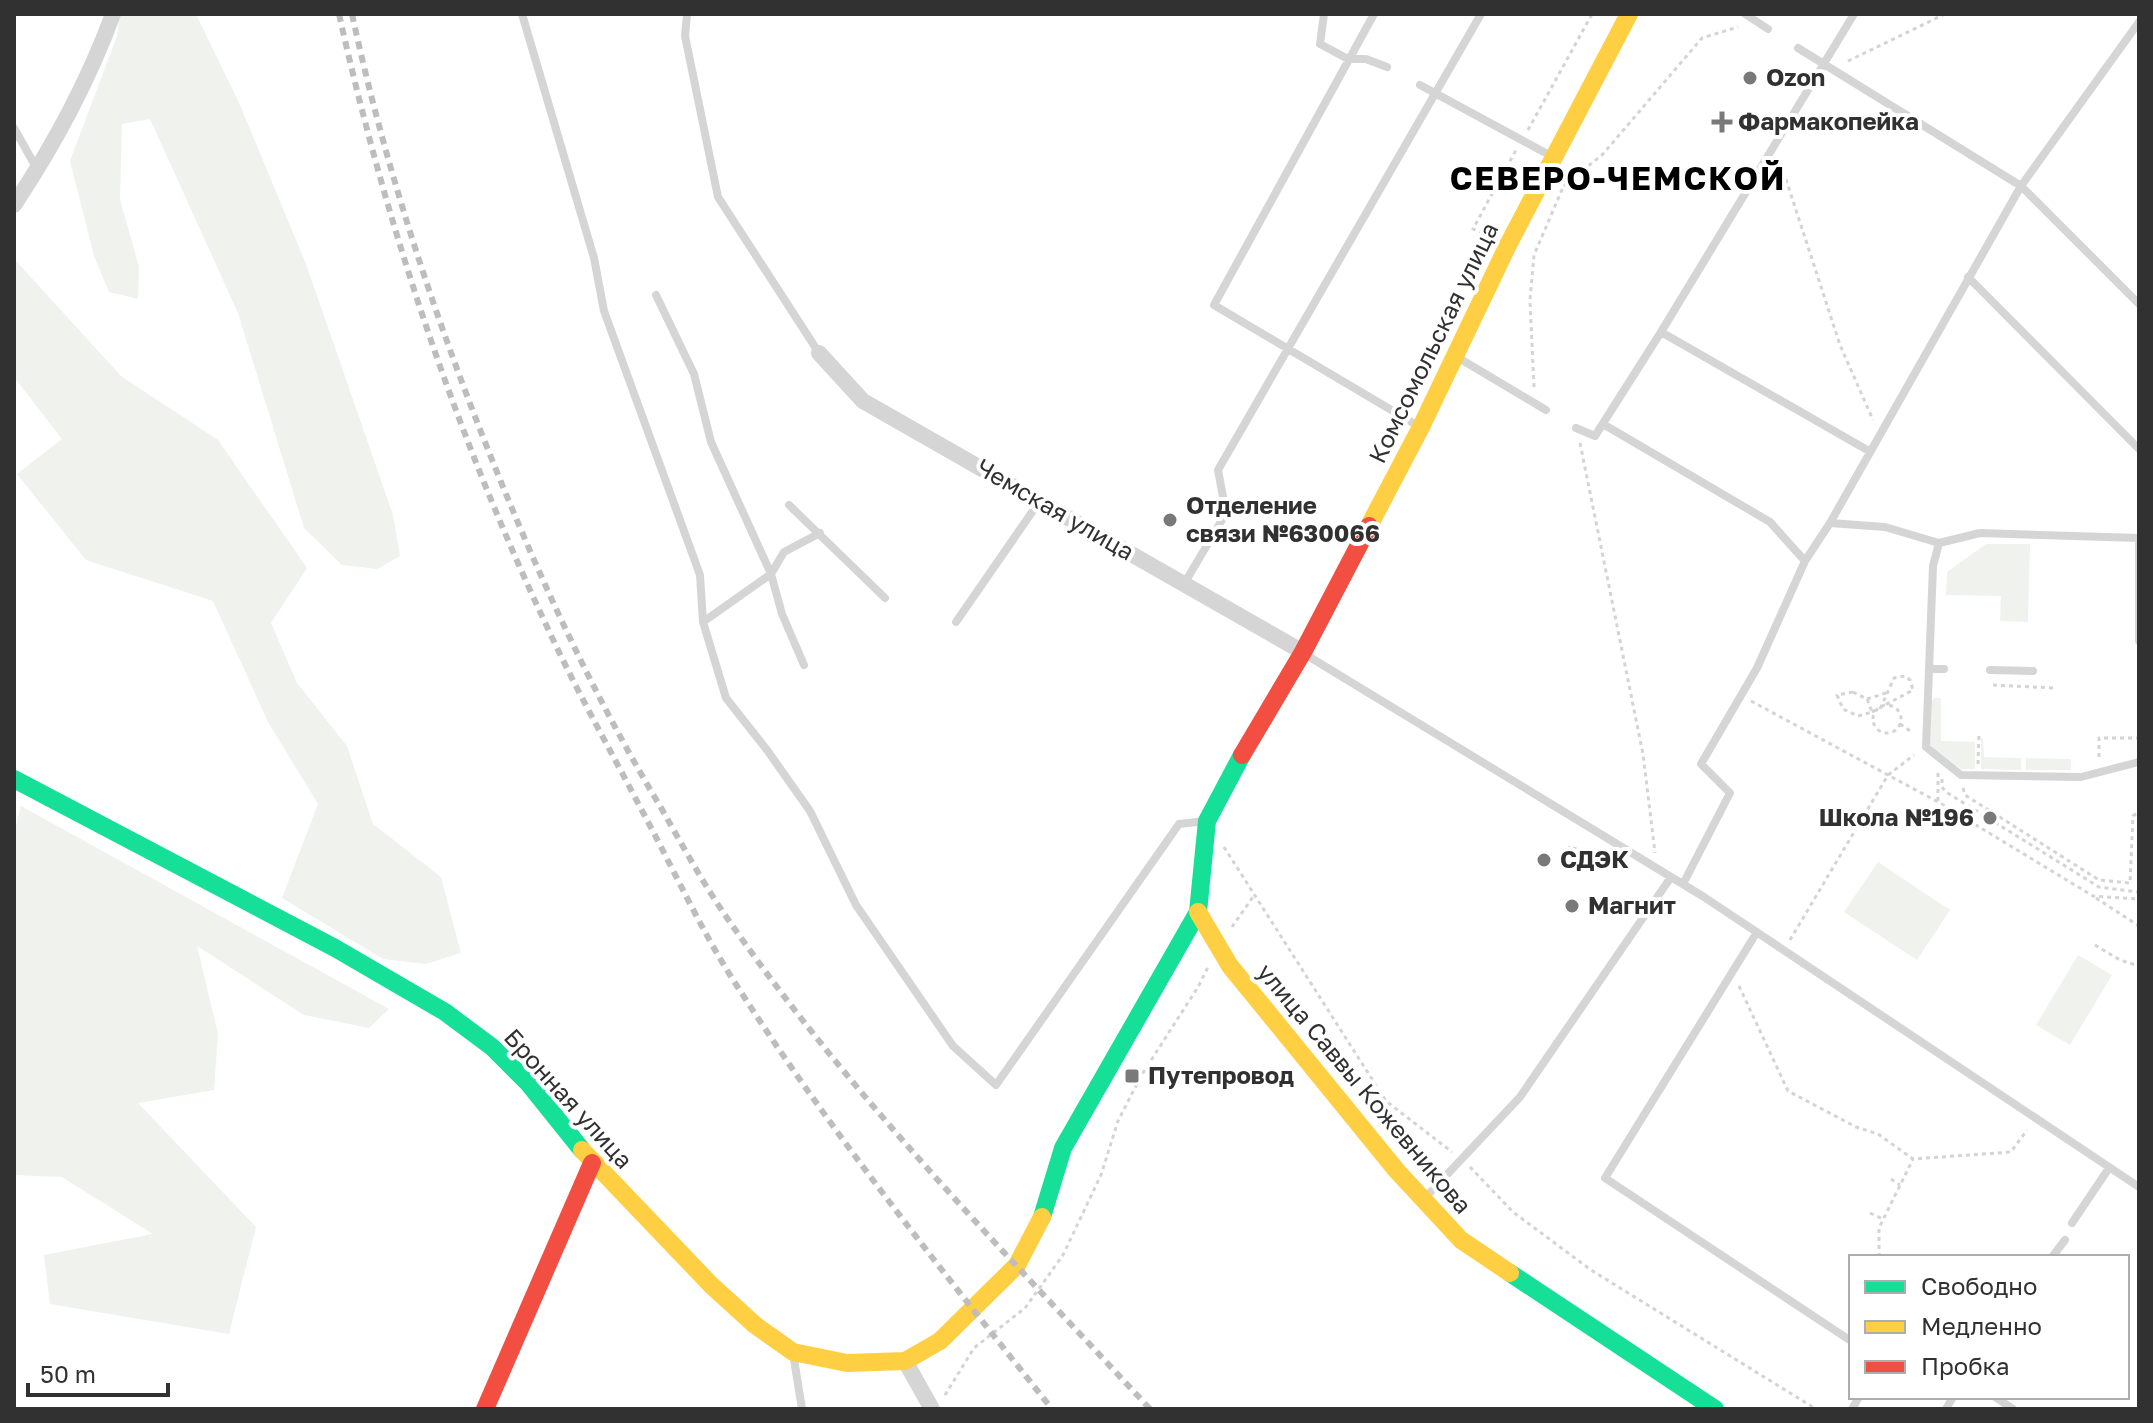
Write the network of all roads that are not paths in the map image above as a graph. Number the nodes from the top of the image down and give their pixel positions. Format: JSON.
{"nodes":[{"id":1,"x":113,"y":14,"type":"edge"},
{"id":2,"x":522,"y":14,"type":"edge"},
{"id":3,"x":687,"y":14,"type":"edge"},
{"id":4,"x":1324,"y":14,"type":"edge"},
{"id":5,"x":1374,"y":14,"type":"edge"},
{"id":6,"x":1481,"y":14,"type":"edge"},
{"id":7,"x":1629,"y":14,"type":"edge"},
{"id":8,"x":1745,"y":14,"type":"edge"},
{"id":9,"x":1854,"y":14,"type":"edge"},
{"id":10,"x":2139,"y":22,"type":"edge"},
{"id":11,"x":1768,"y":29,"type":"dead end"},
{"id":12,"x":1798,"y":48,"type":"dead end"},
{"id":13,"x":1348,"y":59,"type":"junction"},
{"id":14,"x":1828,"y":66,"type":"junction"},
{"id":15,"x":1387,"y":67,"type":"dead end"},
{"id":16,"x":1420,"y":85,"type":"dead end"},
{"id":17,"x":1434,"y":93,"type":"junction"},
{"id":18,"x":14,"y":128,"type":"edge"},
{"id":19,"x":1554,"y":158,"type":"junction"},
{"id":20,"x":37,"y":170,"type":"junction"},
{"id":21,"x":2021,"y":186,"type":"junction"},
{"id":22,"x":14,"y":205,"type":"edge"},
{"id":23,"x":1968,"y":277,"type":"junction"},
{"id":24,"x":656,"y":295,"type":"dead end"},
{"id":25,"x":2139,"y":304,"type":"edge"},
{"id":26,"x":1661,"y":332,"type":"junction"},
{"id":27,"x":1288,"y":349,"type":"junction"},
{"id":28,"x":819,"y":353,"type":"joint"},
{"id":29,"x":1455,"y":356,"type":"junction"},
{"id":30,"x":1546,"y":410,"type":"dead end"},
{"id":31,"x":1603,"y":424,"type":"junction"},
{"id":32,"x":1421,"y":427,"type":"junction"},
{"id":33,"x":1576,"y":428,"type":"road end"},
{"id":34,"x":2139,"y":449,"type":"edge"},
{"id":35,"x":1869,"y":451,"type":"junction"},
{"id":36,"x":1039,"y":501,"type":"junction"},
{"id":37,"x":789,"y":505,"type":"dead end"},
{"id":38,"x":1830,"y":523,"type":"junction"},
{"id":39,"x":820,"y":533,"type":"junction"},
{"id":40,"x":1939,"y":543,"type":"junction"},
{"id":41,"x":1805,"y":561,"type":"junction"},
{"id":42,"x":771,"y":574,"type":"junction"},
{"id":43,"x":1184,"y":584,"type":"junction"},
{"id":44,"x":885,"y":598,"type":"dead end"},
{"id":45,"x":703,"y":622,"type":"junction"},
{"id":46,"x":956,"y":622,"type":"dead end"},
{"id":47,"x":2139,"y":641,"type":"edge"},
{"id":48,"x":1303,"y":652,"type":"junction"},
{"id":49,"x":804,"y":665,"type":"dead end"},
{"id":50,"x":1929,"y":669,"type":"junction"},
{"id":51,"x":1944,"y":669,"type":"dead end"},
{"id":52,"x":1990,"y":670,"type":"dead end"},
{"id":53,"x":2033,"y":671,"type":"dead end"},
{"id":54,"x":2139,"y":762,"type":"edge"},
{"id":55,"x":14,"y":779,"type":"edge"},
{"id":56,"x":1207,"y":821,"type":"junction"},
{"id":57,"x":1671,"y":877,"type":"junction"},
{"id":58,"x":1683,"y":884,"type":"junction"},
{"id":59,"x":1198,"y":912,"type":"junction"},
{"id":60,"x":1757,"y":932,"type":"junction"},
{"id":61,"x":592,"y":1163,"type":"junction"},
{"id":62,"x":2109,"y":1168,"type":"junction"},
{"id":63,"x":2139,"y":1187,"type":"edge"},
{"id":64,"x":1423,"y":1200,"type":"junction"},
{"id":65,"x":2072,"y":1223,"type":"dead end"},
{"id":66,"x":2065,"y":1240,"type":"dead end"},
{"id":67,"x":2054,"y":1255,"type":"edge"},
{"id":68,"x":1849,"y":1340,"type":"edge"},
{"id":69,"x":793,"y":1352,"type":"junction"},
{"id":70,"x":905,"y":1361,"type":"junction"},
{"id":71,"x":938,"y":1404,"type":"edge"},
{"id":72,"x":485,"y":1409,"type":"edge"},
{"id":73,"x":802,"y":1409,"type":"edge"},
{"id":74,"x":1715,"y":1409,"type":"edge"}],
"edges":[{"from":1,"to":20,"type":"street"},
{"from":2,"to":45,"type":"lane"},
{"from":3,"to":28,"type":"lane"},
{"from":4,"to":13,"type":"lane"},
{"from":5,"to":13,"type":"lane"},
{"from":6,"to":17,"type":"lane"},
{"from":7,"to":19,"type":"main road","name":"Комсомольская улица"},
{"from":8,"to":11,"type":"lane"},
{"from":9,"to":14,"type":"lane"},
{"from":10,"to":21,"type":"lane"},
{"from":12,"to":14,"type":"lane"},
{"from":13,"to":15,"type":"lane"},
{"from":13,"to":27,"type":"lane"},
{"from":14,"to":21,"type":"lane"},
{"from":14,"to":26,"type":"lane"},
{"from":16,"to":17,"type":"lane"},
{"from":17,"to":19,"type":"lane"},
{"from":17,"to":27,"type":"lane"},
{"from":18,"to":20,"type":"lane"},
{"from":19,"to":29,"type":"main road","name":"Комсомольская улица"},
{"from":20,"to":22,"type":"street"},
{"from":21,"to":23,"type":"lane"},
{"from":21,"to":25,"type":"lane"},
{"from":23,"to":34,"type":"lane"},
{"from":23,"to":35,"type":"lane"},
{"from":24,"to":42,"type":"lane"},
{"from":26,"to":31,"type":"lane"},
{"from":26,"to":35,"type":"lane"},
{"from":27,"to":32,"type":"lane"},
{"from":27,"to":43,"type":"lane"},
{"from":28,"to":36,"type":"street","name":"Чемская улица"},
{"from":29,"to":30,"type":"lane"},
{"from":29,"to":32,"type":"main road","name":"Комсомольская улица"},
{"from":31,"to":33,"type":"lane"},
{"from":31,"to":41,"type":"lane"},
{"from":32,"to":48,"type":"main road","name":"Комсомольская улица"},
{"from":35,"to":38,"type":"lane"},
{"from":36,"to":43,"type":"street","name":"Чемская улица"},
{"from":36,"to":46,"type":"lane"},
{"from":37,"to":39,"type":"lane"},
{"from":38,"to":40,"type":"lane"},
{"from":38,"to":41,"type":"lane"},
{"from":39,"to":42,"type":"lane"},
{"from":39,"to":44,"type":"lane"},
{"from":40,"to":47,"type":"lane"},
{"from":40,"to":50,"type":"lane"},
{"from":41,"to":58,"type":"lane"},
{"from":42,"to":45,"type":"lane"},
{"from":42,"to":49,"type":"lane"},
{"from":43,"to":48,"type":"street","name":"Чемская улица"},
{"from":45,"to":56,"type":"lane"},
{"from":48,"to":56,"type":"main road","name":"Комсомольская улица"},
{"from":48,"to":57,"type":"lane"},
{"from":50,"to":51,"type":"lane"},
{"from":50,"to":54,"type":"lane"},
{"from":52,"to":53,"type":"lane"},
{"from":55,"to":61,"type":"main road","name":"Бронная улица"},
{"from":56,"to":59,"type":"main road","name":"Комсомольская улица"},
{"from":57,"to":58,"type":"lane"},
{"from":57,"to":64,"type":"lane"},
{"from":58,"to":60,"type":"lane"},
{"from":59,"to":64,"type":"main road","name":"улица Саввы Кожевникова"},
{"from":59,"to":70,"type":"main road","name":"Бронная улица"},
{"from":60,"to":62,"type":"lane"},
{"from":60,"to":68,"type":"lane"},
{"from":61,"to":69,"type":"main road","name":"Бронная улица"},
{"from":61,"to":72,"type":"main road"},
{"from":62,"to":63,"type":"lane"},
{"from":62,"to":65,"type":"lane"},
{"from":64,"to":74,"type":"main road","name":"улица Саввы Кожевникова"},
{"from":66,"to":67,"type":"lane"},
{"from":69,"to":70,"type":"main road","name":"Бронная улица"},
{"from":69,"to":73,"type":"lane"},
{"from":70,"to":71,"type":"street"}]}
